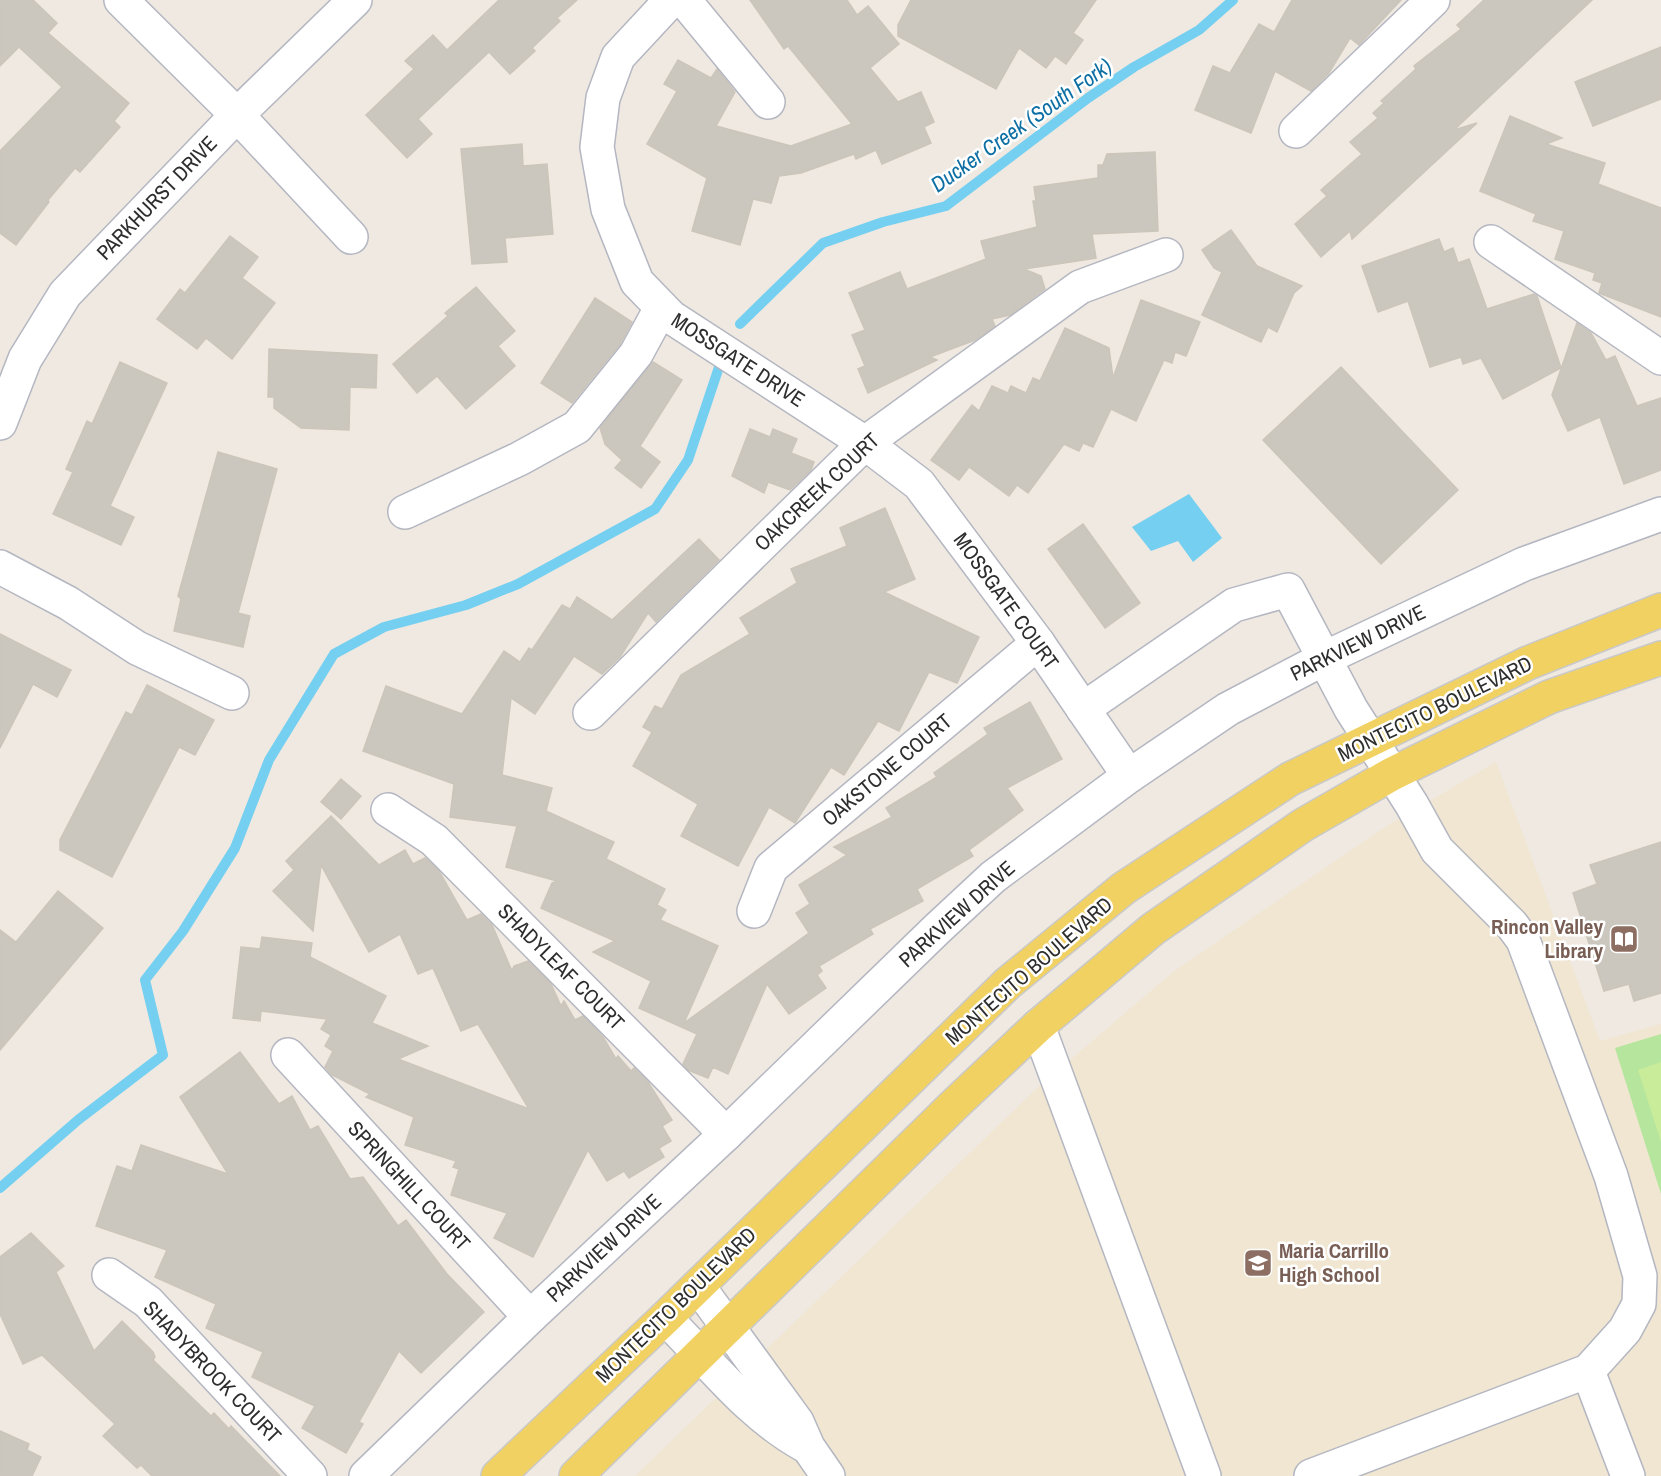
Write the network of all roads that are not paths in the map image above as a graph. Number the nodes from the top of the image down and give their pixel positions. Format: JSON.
{"nodes":[{"id":1,"x":121,"y":0,"type":"edge"},
{"id":2,"x":355,"y":0,"type":"edge"},
{"id":3,"x":670,"y":0,"type":"edge"},
{"id":4,"x":684,"y":0,"type":"edge"},
{"id":5,"x":1433,"y":0,"type":"edge"},
{"id":6,"x":768,"y":102,"type":"dead end"},
{"id":7,"x":237,"y":115,"type":"junction"},
{"id":8,"x":1296,"y":131,"type":"dead end"},
{"id":9,"x":351,"y":237,"type":"dead end"},
{"id":10,"x":1491,"y":242,"type":"dead end"},
{"id":11,"x":1166,"y":255,"type":"dead end"},
{"id":12,"x":661,"y":308,"type":"junction"},
{"id":13,"x":1661,"y":358,"type":"edge"},
{"id":14,"x":0,"y":423,"type":"edge"},
{"id":15,"x":865,"y":443,"type":"junction"},
{"id":16,"x":405,"y":512,"type":"dead end"},
{"id":17,"x":1661,"y":514,"type":"edge"},
{"id":18,"x":0,"y":567,"type":"edge"},
{"id":19,"x":1661,"y":610,"type":"edge"},
{"id":20,"x":1038,"y":643,"type":"junction"},
{"id":21,"x":1325,"y":658,"type":"junction"},
{"id":22,"x":1661,"y":658,"type":"edge"},
{"id":23,"x":232,"y":693,"type":"dead end"},
{"id":24,"x":1083,"y":709,"type":"junction"},
{"id":25,"x":590,"y":713,"type":"dead end"},
{"id":26,"x":1371,"y":740,"type":"junction"},
{"id":27,"x":1392,"y":774,"type":"junction"},
{"id":28,"x":1129,"y":776,"type":"junction"},
{"id":29,"x":388,"y":810,"type":"dead end"},
{"id":30,"x":754,"y":911,"type":"dead end"},
{"id":31,"x":1038,"y":1026,"type":"junction"},
{"id":32,"x":288,"y":1055,"type":"dead end"},
{"id":33,"x":726,"y":1134,"type":"junction"},
{"id":34,"x":109,"y":1275,"type":"dead end"},
{"id":35,"x":698,"y":1286,"type":"junction"},
{"id":36,"x":530,"y":1317,"type":"junction"},
{"id":37,"x":665,"y":1318,"type":"junction"},
{"id":38,"x":729,"y":1326,"type":"junction"},
{"id":39,"x":701,"y":1353,"type":"junction"},
{"id":40,"x":1588,"y":1371,"type":"junction"},
{"id":41,"x":808,"y":1447,"type":"junction"},
{"id":42,"x":310,"y":1476,"type":"edge"},
{"id":43,"x":366,"y":1476,"type":"edge"},
{"id":44,"x":498,"y":1476,"type":"edge"},
{"id":45,"x":576,"y":1476,"type":"edge"},
{"id":46,"x":828,"y":1476,"type":"edge"},
{"id":47,"x":1204,"y":1476,"type":"edge"},
{"id":48,"x":1311,"y":1476,"type":"edge"},
{"id":49,"x":1628,"y":1476,"type":"edge"}],
"edges":[{"from":1,"to":7,"type":"street"},
{"from":2,"to":7,"type":"street","name":"PARKHURST DRIVE"},
{"from":3,"to":12,"type":"street","name":"MOSSGATE DRIVE"},
{"from":4,"to":6,"type":"street"},
{"from":5,"to":8,"type":"street"},
{"from":7,"to":9,"type":"street"},
{"from":7,"to":14,"type":"street","name":"PARKHURST DRIVE"},
{"from":10,"to":13,"type":"street"},
{"from":11,"to":15,"type":"street","name":"OAKCREEK COURT"},
{"from":12,"to":15,"type":"street","name":"MOSSGATE DRIVE"},
{"from":12,"to":16,"type":"street"},
{"from":15,"to":20,"type":"street","name":"MOSSGATE COURT"},
{"from":15,"to":25,"type":"street","name":"OAKCREEK COURT"},
{"from":17,"to":21,"type":"street","name":"PARKVIEW DRIVE"},
{"from":18,"to":23,"type":"street"},
{"from":19,"to":26,"type":"main road","name":"MONTECITO BOULEVARD"},
{"from":20,"to":24,"type":"street","name":"MOSSGATE COURT"},
{"from":20,"to":30,"type":"street","name":"OAKSTONE COURT"},
{"from":21,"to":24,"type":"street"},
{"from":21,"to":26,"type":"street"},
{"from":21,"to":28,"type":"street","name":"PARKVIEW DRIVE"},
{"from":22,"to":27,"type":"main road","name":"MONTECITO BOULEVARD"},
{"from":24,"to":28,"type":"street","name":"MOSSGATE COURT"},
{"from":26,"to":27,"type":"street"},
{"from":26,"to":35,"type":"main road","name":"MONTECITO BOULEVARD"},
{"from":27,"to":31,"type":"main road","name":"MONTECITO BOULEVARD"},
{"from":27,"to":40,"type":"street"},
{"from":28,"to":33,"type":"street","name":"PARKVIEW DRIVE"},
{"from":29,"to":33,"type":"street","name":"SHADYLEAF COURT"},
{"from":31,"to":38,"type":"main road","name":"MONTECITO BOULEVARD"},
{"from":31,"to":47,"type":"street"},
{"from":32,"to":36,"type":"street","name":"SPRINGHILL COURT"},
{"from":33,"to":36,"type":"street","name":"PARKVIEW DRIVE"},
{"from":34,"to":42,"type":"street","name":"SHADYBROOK COURT"},
{"from":35,"to":37,"type":"main road","name":"MONTECITO BOULEVARD"},
{"from":35,"to":38,"type":"street"},
{"from":36,"to":43,"type":"street","name":"PARKVIEW DRIVE"},
{"from":37,"to":39,"type":"street"},
{"from":37,"to":44,"type":"main road","name":"MONTECITO BOULEVARD"},
{"from":38,"to":39,"type":"main road","name":"MONTECITO BOULEVARD"},
{"from":38,"to":41,"type":"street"},
{"from":39,"to":41,"type":"street"},
{"from":39,"to":45,"type":"main road","name":"MONTECITO BOULEVARD"},
{"from":40,"to":48,"type":"street"},
{"from":40,"to":49,"type":"street"},
{"from":41,"to":46,"type":"street"}]}
